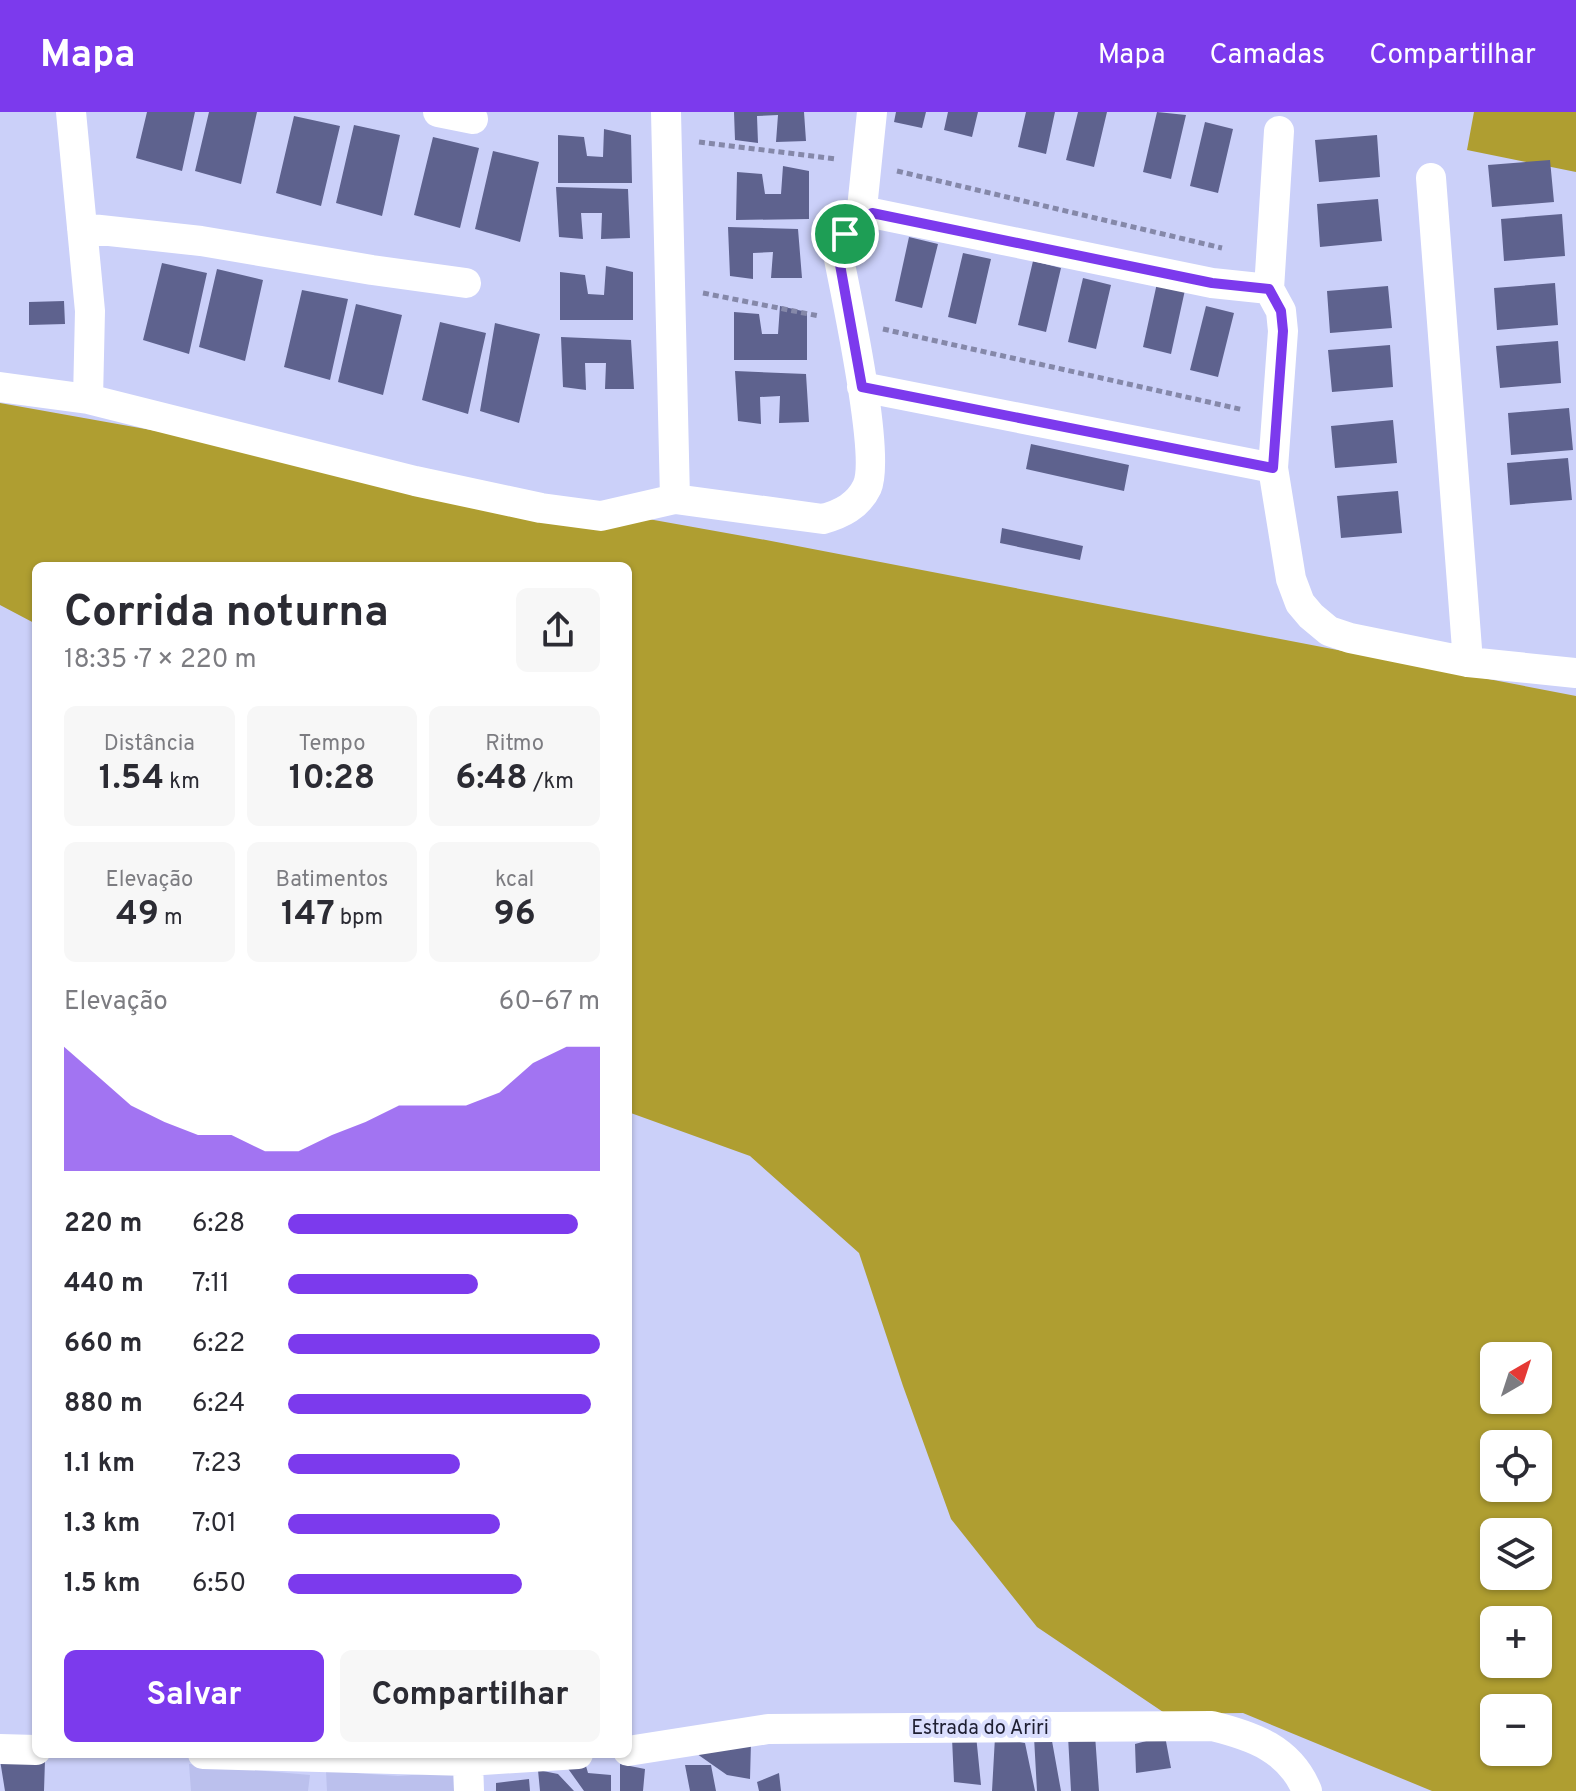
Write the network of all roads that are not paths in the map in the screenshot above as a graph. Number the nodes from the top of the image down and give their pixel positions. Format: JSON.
{"nodes":[{"id":1,"x":71,"y":112,"type":"edge"},
{"id":2,"x":438,"y":112,"type":"edge"},
{"id":3,"x":666,"y":112,"type":"edge"},
{"id":4,"x":872,"y":112,"type":"edge"},
{"id":5,"x":473,"y":119,"type":"dead end"},
{"id":6,"x":1279,"y":131,"type":"dead end"},
{"id":7,"x":1431,"y":178,"type":"dead end"},
{"id":8,"x":861,"y":218,"type":"junction"},
{"id":9,"x":82,"y":228,"type":"junction"},
{"id":10,"x":466,"y":283,"type":"dead end"},
{"id":11,"x":1269,"y":289,"type":"junction"},
{"id":12,"x":0,"y":387,"type":"edge"},
{"id":13,"x":862,"y":387,"type":"junction"},
{"id":14,"x":88,"y":399,"type":"junction"},
{"id":15,"x":1273,"y":468,"type":"junction"},
{"id":16,"x":675,"y":499,"type":"junction"},
{"id":17,"x":1468,"y":662,"type":"junction"},
{"id":18,"x":1576,"y":673,"type":"edge"},
{"id":19,"x":0,"y":1749,"type":"edge"},
{"id":20,"x":32,"y":1750,"type":"edge"},
{"id":21,"x":632,"y":1750,"type":"edge"},
{"id":22,"x":251,"y":1758,"type":"edge"},
{"id":23,"x":558,"y":1758,"type":"edge"},
{"id":24,"x":468,"y":1776,"type":"edge"},
{"id":25,"x":1307,"y":1791,"type":"edge"}],
"edges":[{"from":1,"to":9,"type":"street"},
{"from":2,"to":5,"type":"street"},
{"from":3,"to":16,"type":"street"},
{"from":4,"to":8,"type":"street"},
{"from":6,"to":11,"type":"street"},
{"from":7,"to":17,"type":"street"},
{"from":8,"to":11,"type":"street"},
{"from":8,"to":13,"type":"street"},
{"from":9,"to":10,"type":"street"},
{"from":9,"to":14,"type":"street"},
{"from":11,"to":15,"type":"street"},
{"from":12,"to":14,"type":"street"},
{"from":13,"to":15,"type":"street"},
{"from":13,"to":16,"type":"street"},
{"from":14,"to":16,"type":"street"},
{"from":15,"to":17,"type":"street"},
{"from":17,"to":18,"type":"street"},
{"from":19,"to":20,"type":"street"},
{"from":21,"to":25,"type":"street","name":"Estrada do Ariri"},
{"from":22,"to":24,"type":"street"},
{"from":23,"to":24,"type":"street"}]}
